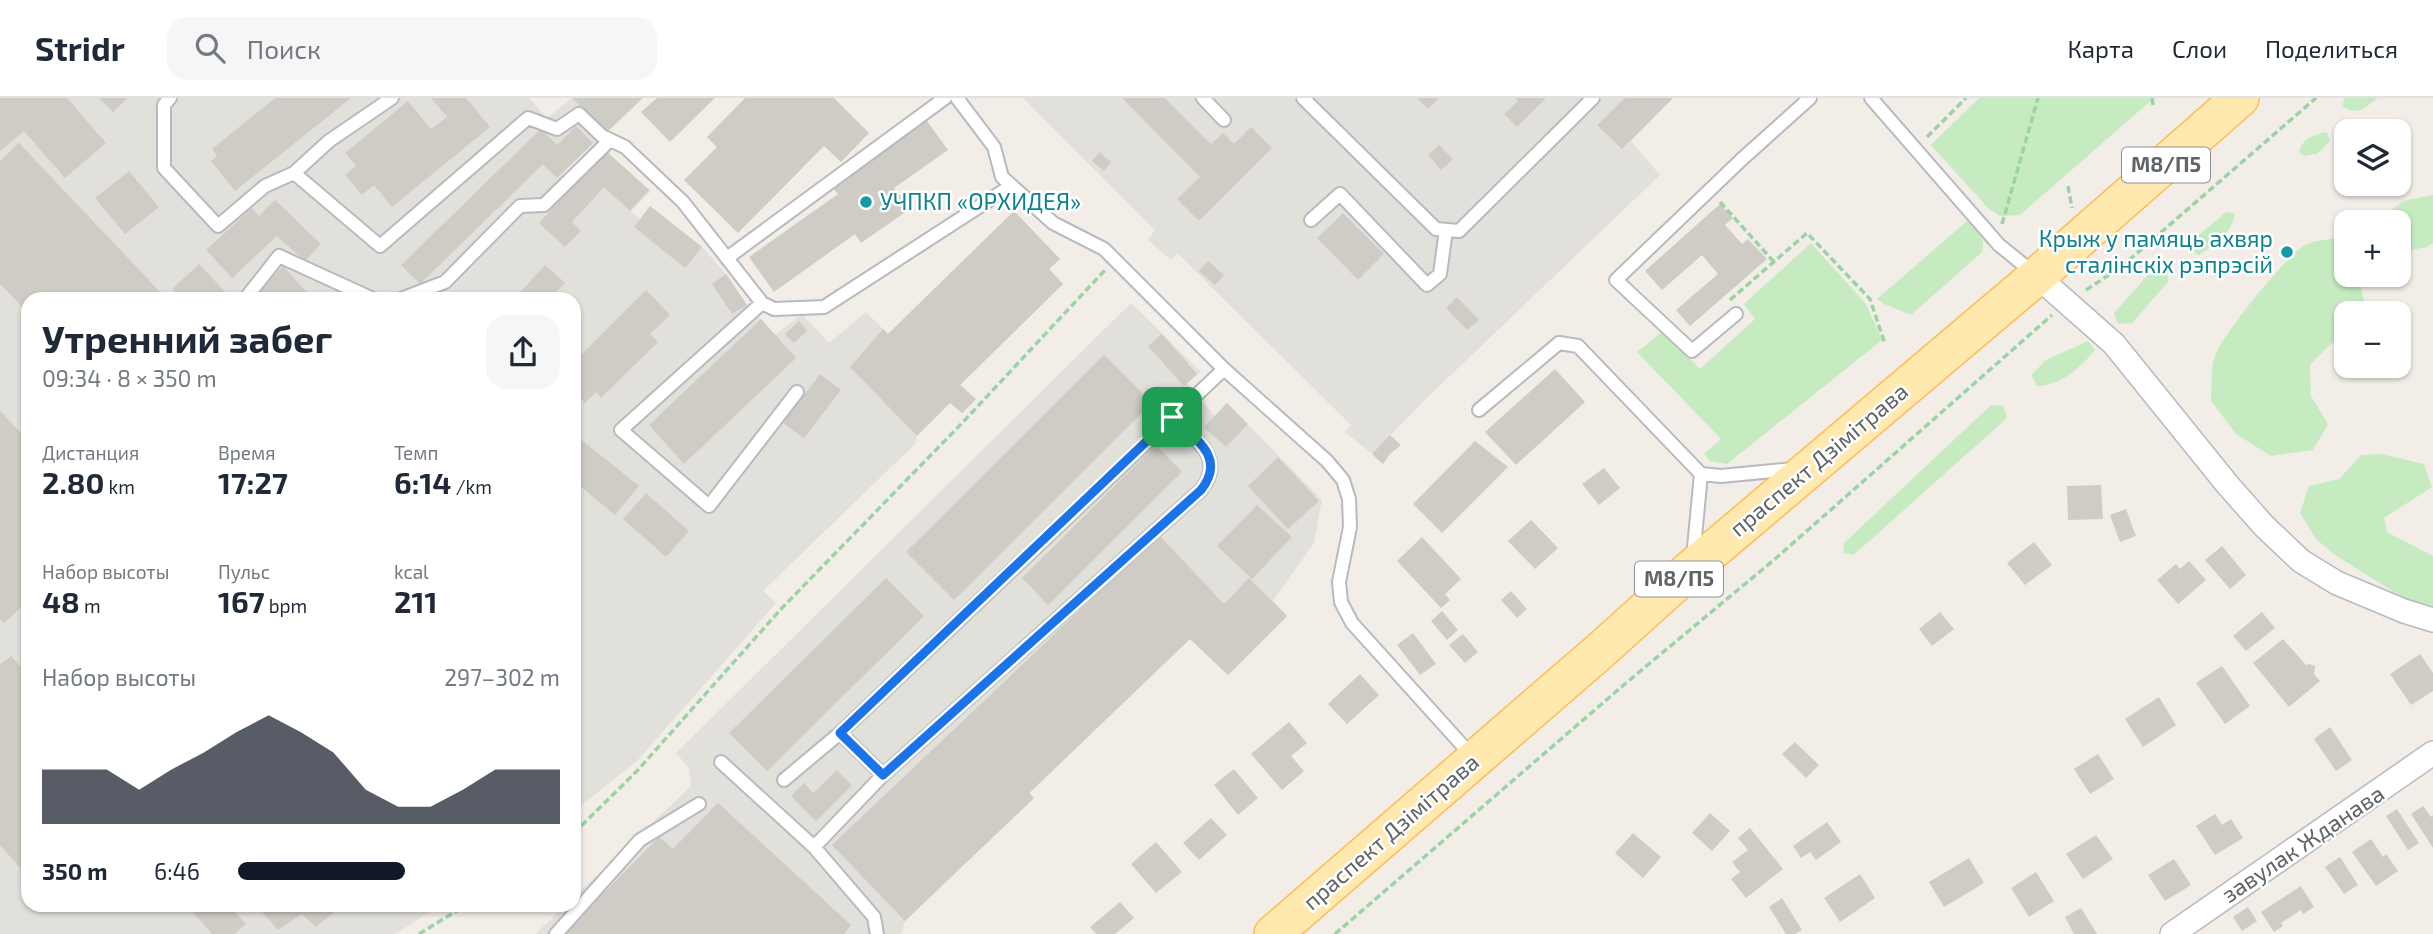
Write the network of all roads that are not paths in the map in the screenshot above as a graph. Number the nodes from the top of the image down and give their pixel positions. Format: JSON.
{"nodes":[{"id":1,"x":170,"y":98,"type":"edge"},
{"id":2,"x":392,"y":98,"type":"edge"},
{"id":3,"x":945,"y":98,"type":"edge"},
{"id":4,"x":957,"y":98,"type":"edge"},
{"id":5,"x":1203,"y":98,"type":"edge"},
{"id":6,"x":1303,"y":98,"type":"edge"},
{"id":7,"x":1593,"y":98,"type":"edge"},
{"id":8,"x":1810,"y":98,"type":"edge"},
{"id":9,"x":1871,"y":98,"type":"edge"},
{"id":10,"x":2240,"y":98,"type":"edge"},
{"id":11,"x":1224,"y":120,"type":"dead end"},
{"id":12,"x":610,"y":140,"type":"junction"},
{"id":13,"x":294,"y":173,"type":"junction"},
{"id":14,"x":1012,"y":186,"type":"junction"},
{"id":15,"x":1311,"y":220,"type":"dead end"},
{"id":16,"x":1446,"y":230,"type":"junction"},
{"id":17,"x":727,"y":258,"type":"junction"},
{"id":18,"x":2037,"y":276,"type":"junction"},
{"id":19,"x":251,"y":292,"type":"edge"},
{"id":20,"x":358,"y":292,"type":"edge"},
{"id":21,"x":419,"y":292,"type":"edge"},
{"id":22,"x":762,"y":303,"type":"junction"},
{"id":23,"x":1737,"y":314,"type":"road end"},
{"id":24,"x":1224,"y":369,"type":"junction"},
{"id":25,"x":797,"y":392,"type":"dead end"},
{"id":26,"x":1479,"y":410,"type":"dead end"},
{"id":27,"x":1172,"y":417,"type":"junction"},
{"id":28,"x":1812,"y":467,"type":"junction"},
{"id":29,"x":1701,"y":474,"type":"junction"},
{"id":30,"x":1692,"y":568,"type":"junction"},
{"id":31,"x":2433,"y":620,"type":"edge"},
{"id":32,"x":840,"y":733,"type":"junction"},
{"id":33,"x":2433,"y":753,"type":"edge"},
{"id":34,"x":1475,"y":759,"type":"junction"},
{"id":35,"x":721,"y":761,"type":"dead end"},
{"id":36,"x":883,"y":775,"type":"junction"},
{"id":37,"x":783,"y":780,"type":"dead end"},
{"id":38,"x":698,"y":804,"type":"dead end"},
{"id":39,"x":814,"y":847,"type":"junction"},
{"id":40,"x":581,"y":906,"type":"edge"},
{"id":41,"x":576,"y":912,"type":"edge"},
{"id":42,"x":556,"y":934,"type":"edge"},
{"id":43,"x":877,"y":934,"type":"edge"},
{"id":44,"x":1273,"y":934,"type":"edge"},
{"id":45,"x":2172,"y":934,"type":"edge"}],
"edges":[{"from":1,"to":13,"type":"lane"},
{"from":2,"to":13,"type":"lane"},
{"from":3,"to":17,"type":"lane"},
{"from":4,"to":14,"type":"lane"},
{"from":5,"to":11,"type":"lane"},
{"from":6,"to":16,"type":"lane"},
{"from":7,"to":16,"type":"lane"},
{"from":8,"to":23,"type":"lane"},
{"from":9,"to":18,"type":"lane"},
{"from":10,"to":18,"type":"main road","name":"праспект Дзімітрава","number":"М8/П5"},
{"from":12,"to":13,"type":"lane"},
{"from":12,"to":17,"type":"lane"},
{"from":12,"to":21,"type":"lane"},
{"from":14,"to":22,"type":"lane"},
{"from":14,"to":24,"type":"lane"},
{"from":15,"to":16,"type":"lane"},
{"from":17,"to":22,"type":"lane"},
{"from":18,"to":28,"type":"main road","name":"праспект Дзімітрава","number":"М8/П5"},
{"from":18,"to":31,"type":"street"},
{"from":19,"to":20,"type":"lane"},
{"from":22,"to":25,"type":"lane"},
{"from":24,"to":27,"type":"lane"},
{"from":24,"to":34,"type":"lane"},
{"from":26,"to":29,"type":"lane"},
{"from":27,"to":32,"type":"lane"},
{"from":27,"to":36,"type":"lane"},
{"from":28,"to":29,"type":"lane"},
{"from":28,"to":30,"type":"main road","name":"праспект Дзімітрава","number":"М8/П5"},
{"from":29,"to":30,"type":"lane"},
{"from":30,"to":34,"type":"main road","name":"праспект Дзімітрава","number":"М8/П5"},
{"from":32,"to":36,"type":"lane"},
{"from":32,"to":37,"type":"lane"},
{"from":33,"to":45,"type":"street","name":"завулак Жданава"},
{"from":34,"to":44,"type":"main road","name":"праспект Дзімітрава","number":"М8/П5"},
{"from":35,"to":39,"type":"lane"},
{"from":36,"to":39,"type":"lane"},
{"from":38,"to":40,"type":"lane"},
{"from":39,"to":43,"type":"lane"},
{"from":41,"to":42,"type":"lane"}]}
